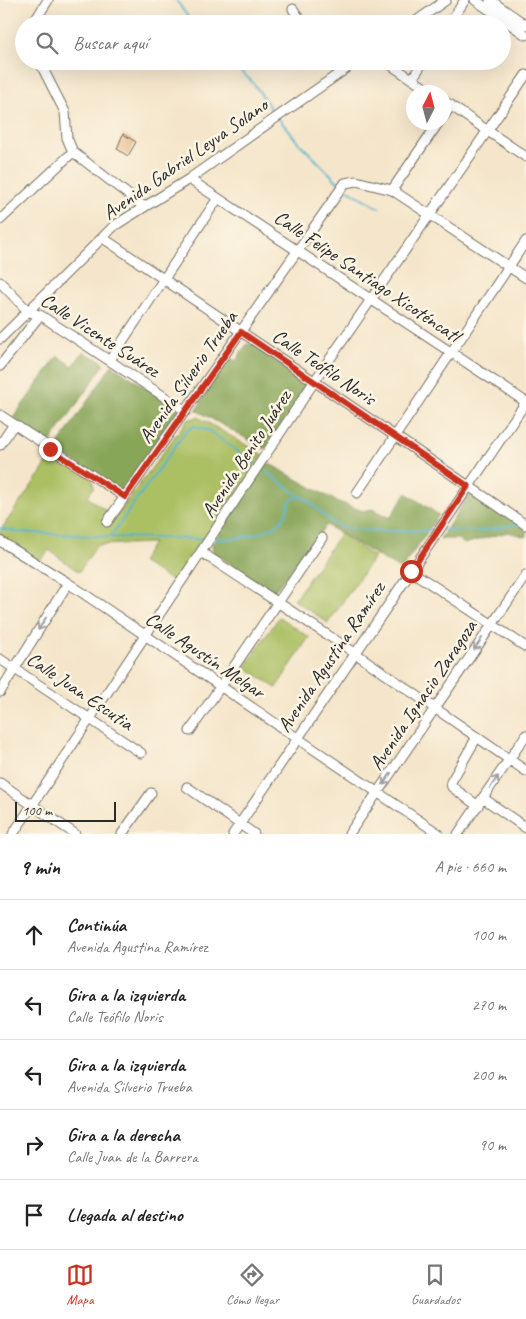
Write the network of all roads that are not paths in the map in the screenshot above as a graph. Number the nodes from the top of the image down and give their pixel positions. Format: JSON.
{"nodes":[{"id":1,"x":48,"y":0,"type":"edge"},
{"id":2,"x":446,"y":0,"type":"edge"},
{"id":3,"x":465,"y":0,"type":"edge"},
{"id":4,"x":476,"y":0,"type":"edge"},
{"id":5,"x":490,"y":0,"type":"edge"},
{"id":6,"x":294,"y":9,"type":"dead end"},
{"id":7,"x":39,"y":15,"type":"edge"},
{"id":8,"x":298,"y":15,"type":"edge"},
{"id":9,"x":425,"y":15,"type":"edge"},
{"id":10,"x":455,"y":15,"type":"edge"},
{"id":11,"x":497,"y":15,"type":"edge"},
{"id":12,"x":511,"y":24,"type":"edge"},
{"id":13,"x":526,"y":25,"type":"edge"},
{"id":14,"x":526,"y":35,"type":"edge"},
{"id":15,"x":44,"y":70,"type":"edge"},
{"id":16,"x":399,"y":70,"type":"edge"},
{"id":17,"x":418,"y":70,"type":"edge"},
{"id":18,"x":342,"y":71,"type":"edge"},
{"id":19,"x":526,"y":75,"type":"edge"},
{"id":20,"x":412,"y":79,"type":"junction"},
{"id":21,"x":421,"y":85,"type":"edge"},
{"id":22,"x":451,"y":106,"type":"edge"},
{"id":23,"x":433,"y":130,"type":"edge"},
{"id":24,"x":488,"y":131,"type":"junction"},
{"id":25,"x":73,"y":152,"type":"junction"},
{"id":26,"x":526,"y":157,"type":"edge"},
{"id":27,"x":189,"y":179,"type":"junction"},
{"id":28,"x":392,"y":190,"type":"junction"},
{"id":29,"x":218,"y":198,"type":"junction"},
{"id":30,"x":143,"y":206,"type":"junction"},
{"id":31,"x":430,"y":216,"type":"junction"},
{"id":32,"x":0,"y":220,"type":"edge"},
{"id":33,"x":103,"y":238,"type":"junction"},
{"id":34,"x":526,"y":241,"type":"edge"},
{"id":35,"x":297,"y":250,"type":"junction"},
{"id":36,"x":508,"y":266,"type":"junction"},
{"id":37,"x":526,"y":278,"type":"edge"},
{"id":38,"x":164,"y":280,"type":"junction"},
{"id":39,"x":0,"y":282,"type":"edge"},
{"id":40,"x":371,"y":299,"type":"junction"},
{"id":41,"x":30,"y":312,"type":"junction"},
{"id":42,"x":40,"y":315,"type":"junction"},
{"id":43,"x":241,"y":332,"type":"junction"},
{"id":44,"x":0,"y":339,"type":"edge"},
{"id":45,"x":452,"y":353,"type":"junction"},
{"id":46,"x":110,"y":360,"type":"junction"},
{"id":47,"x":0,"y":366,"type":"edge"},
{"id":48,"x":314,"y":382,"type":"junction"},
{"id":49,"x":526,"y":402,"type":"edge"},
{"id":50,"x":186,"y":411,"type":"junction"},
{"id":51,"x":0,"y":415,"type":"edge"},
{"id":52,"x":14,"y":424,"type":"junction"},
{"id":53,"x":395,"y":436,"type":"junction"},
{"id":54,"x":0,"y":445,"type":"edge"},
{"id":55,"x":468,"y":486,"type":"junction"},
{"id":56,"x":357,"y":493,"type":"dead end"},
{"id":57,"x":125,"y":497,"type":"junction"},
{"id":58,"x":108,"y":522,"type":"dead end"},
{"id":59,"x":526,"y":526,"type":"edge"},
{"id":60,"x":322,"y":538,"type":"dead end"},
{"id":61,"x":0,"y":541,"type":"edge"},
{"id":62,"x":201,"y":552,"type":"junction"},
{"id":63,"x":411,"y":571,"type":"junction"},
{"id":64,"x":526,"y":576,"type":"edge"},
{"id":65,"x":68,"y":583,"type":"junction"},
{"id":66,"x":278,"y":602,"type":"junction"},
{"id":67,"x":491,"y":624,"type":"junction"},
{"id":68,"x":145,"y":635,"type":"junction"},
{"id":69,"x":526,"y":647,"type":"edge"},
{"id":70,"x":355,"y":653,"type":"junction"},
{"id":71,"x":0,"y":659,"type":"edge"},
{"id":72,"x":15,"y":669,"type":"junction"},
{"id":73,"x":220,"y":686,"type":"junction"},
{"id":74,"x":0,"y":692,"type":"edge"},
{"id":75,"x":435,"y":709,"type":"junction"},
{"id":76,"x":89,"y":718,"type":"junction"},
{"id":77,"x":190,"y":731,"type":"dead end"},
{"id":78,"x":526,"y":735,"type":"edge"},
{"id":79,"x":477,"y":738,"type":"junction"},
{"id":80,"x":297,"y":739,"type":"junction"},
{"id":81,"x":141,"y":753,"type":"dead end"},
{"id":82,"x":509,"y":760,"type":"junction"},
{"id":83,"x":526,"y":771,"type":"edge"},
{"id":84,"x":0,"y":783,"type":"edge"},
{"id":85,"x":187,"y":787,"type":"dead end"},
{"id":86,"x":151,"y":793,"type":"dead end"},
{"id":87,"x":378,"y":793,"type":"junction"},
{"id":88,"x":480,"y":802,"type":"junction"},
{"id":89,"x":31,"y":804,"type":"junction"},
{"id":90,"x":240,"y":824,"type":"junction"},
{"id":91,"x":526,"y":828,"type":"edge"},
{"id":92,"x":13,"y":834,"type":"edge"},
{"id":93,"x":75,"y":834,"type":"edge"},
{"id":94,"x":122,"y":834,"type":"edge"},
{"id":95,"x":233,"y":834,"type":"edge"},
{"id":96,"x":254,"y":834,"type":"edge"},
{"id":97,"x":350,"y":834,"type":"edge"},
{"id":98,"x":438,"y":834,"type":"edge"},
{"id":99,"x":458,"y":834,"type":"edge"}],
"edges":[{"from":1,"to":7,"type":"street"},
{"from":2,"to":9,"type":"street"},
{"from":3,"to":10,"type":"street"},
{"from":4,"to":11,"type":"street"},
{"from":5,"to":13,"type":"street"},
{"from":6,"to":8,"type":"street"},
{"from":12,"to":14,"type":"street"},
{"from":15,"to":25,"type":"street"},
{"from":16,"to":20,"type":"street"},
{"from":17,"to":20,"type":"street"},
{"from":18,"to":27,"type":"street","name":"Avenida Gabriel Leyva Solano"},
{"from":19,"to":24,"type":"street","name":"Avenida Benito Juárez"},
{"from":20,"to":21,"type":"street"},
{"from":22,"to":24,"type":"street"},
{"from":23,"to":28,"type":"street"},
{"from":24,"to":26,"type":"street"},
{"from":24,"to":31,"type":"street","name":"Avenida Benito Juárez"},
{"from":25,"to":30,"type":"street"},
{"from":25,"to":32,"type":"street"},
{"from":27,"to":29,"type":"street","name":"Calle Felipe Santiago Xicoténcatl"},
{"from":27,"to":30,"type":"street","name":"Avenida Gabriel Leyva Solano"},
{"from":28,"to":31,"type":"street"},
{"from":28,"to":35,"type":"street","name":"Avenida Silverio Trueba"},
{"from":29,"to":35,"type":"street","name":"Calle Felipe Santiago Xicoténcatl"},
{"from":29,"to":38,"type":"street"},
{"from":30,"to":33,"type":"street","name":"Avenida Gabriel Leyva Solano"},
{"from":31,"to":36,"type":"street"},
{"from":31,"to":40,"type":"street","name":"Avenida Benito Juárez"},
{"from":33,"to":38,"type":"street","name":"Calle Teófilo Noris"},
{"from":33,"to":41,"type":"street","name":"Avenida Gabriel Leyva Solano"},
{"from":34,"to":36,"type":"street"},
{"from":35,"to":40,"type":"street","name":"Calle Felipe Santiago Xicoténcatl"},
{"from":35,"to":43,"type":"street","name":"Avenida Silverio Trueba"},
{"from":36,"to":37,"type":"street"},
{"from":36,"to":45,"type":"street"},
{"from":38,"to":43,"type":"street","name":"Calle Teófilo Noris"},
{"from":38,"to":46,"type":"street"},
{"from":39,"to":41,"type":"street","name":"Calle Vicente Suárez"},
{"from":40,"to":45,"type":"street","name":"Calle Felipe Santiago Xicoténcatl"},
{"from":40,"to":48,"type":"street","name":"Avenida Benito Juárez"},
{"from":41,"to":42,"type":"street","name":"Calle Vicente Suárez"},
{"from":41,"to":44,"type":"street","name":"Avenida Gabriel Leyva Solano"},
{"from":42,"to":46,"type":"street","name":"Calle Vicente Suárez"},
{"from":42,"to":47,"type":"street"},
{"from":43,"to":48,"type":"street","name":"Calle Teófilo Noris"},
{"from":43,"to":50,"type":"street","name":"Avenida Silverio Trueba"},
{"from":45,"to":49,"type":"street","name":"Calle Felipe Santiago Xicoténcatl"},
{"from":45,"to":53,"type":"street"},
{"from":46,"to":50,"type":"street","name":"Calle Vicente Suárez"},
{"from":48,"to":53,"type":"street","name":"Calle Teófilo Noris"},
{"from":48,"to":62,"type":"street","name":"Avenida Benito Juárez"},
{"from":49,"to":55,"type":"street","name":"Avenida Agustina Ramírez"},
{"from":50,"to":57,"type":"street","name":"Avenida Silverio Trueba"},
{"from":51,"to":52,"type":"street"},
{"from":52,"to":54,"type":"street"},
{"from":52,"to":57,"type":"street"},
{"from":53,"to":55,"type":"street","name":"Calle Teófilo Noris"},
{"from":53,"to":56,"type":"street"},
{"from":55,"to":59,"type":"street","name":"Calle Teófilo Noris"},
{"from":55,"to":63,"type":"street","name":"Avenida Agustina Ramírez"},
{"from":57,"to":58,"type":"street","name":"Avenida Silverio Trueba"},
{"from":60,"to":66,"type":"street"},
{"from":61,"to":65,"type":"street","name":"Calle Agustín Melgar"},
{"from":62,"to":66,"type":"street"},
{"from":62,"to":68,"type":"street","name":"Avenida Benito Juárez"},
{"from":63,"to":67,"type":"street"},
{"from":63,"to":70,"type":"street","name":"Avenida Agustina Ramírez"},
{"from":64,"to":67,"type":"street","name":"Avenida Ignacio Zaragoza"},
{"from":65,"to":68,"type":"street","name":"Calle Agustín Melgar"},
{"from":65,"to":72,"type":"street","one_way":true},
{"from":66,"to":70,"type":"street"},
{"from":66,"to":73,"type":"street"},
{"from":67,"to":69,"type":"street"},
{"from":67,"to":75,"type":"street","name":"Avenida Ignacio Zaragoza","one_way":true},
{"from":68,"to":73,"type":"street","name":"Calle Agustín Melgar"},
{"from":68,"to":76,"type":"street","name":"Avenida Benito Juárez"},
{"from":70,"to":75,"type":"street"},
{"from":70,"to":80,"type":"street","name":"Avenida Agustina Ramírez"},
{"from":71,"to":72,"type":"street","name":"Calle Juan Escutia"},
{"from":72,"to":74,"type":"street"},
{"from":72,"to":76,"type":"street","name":"Calle Juan Escutia"},
{"from":73,"to":77,"type":"street"},
{"from":73,"to":80,"type":"street","name":"Calle Agustín Melgar"},
{"from":75,"to":79,"type":"street"},
{"from":75,"to":87,"type":"street","name":"Avenida Ignacio Zaragoza","one_way":true},
{"from":76,"to":81,"type":"street","name":"Calle Juan Escutia"},
{"from":76,"to":89,"type":"street","name":"Avenida Benito Juárez"},
{"from":78,"to":82,"type":"street"},
{"from":79,"to":82,"type":"street"},
{"from":79,"to":88,"type":"street"},
{"from":80,"to":87,"type":"street","name":"Calle Agustín Melgar"},
{"from":80,"to":90,"type":"street","name":"Avenida Agustina Ramírez"},
{"from":82,"to":83,"type":"street"},
{"from":88,"to":82,"type":"street","one_way":true},
{"from":84,"to":89,"type":"street"},
{"from":85,"to":90,"type":"street"},
{"from":86,"to":94,"type":"street"},
{"from":87,"to":97,"type":"street","name":"Avenida Ignacio Zaragoza"},
{"from":87,"to":98,"type":"street","name":"Calle Agustín Melgar"},
{"from":88,"to":91,"type":"street"},
{"from":88,"to":99,"type":"street"},
{"from":89,"to":92,"type":"street","name":"Avenida Benito Juárez"},
{"from":89,"to":93,"type":"street"},
{"from":90,"to":95,"type":"street","name":"Avenida Agustina Ramírez"},
{"from":90,"to":96,"type":"street"}]}
